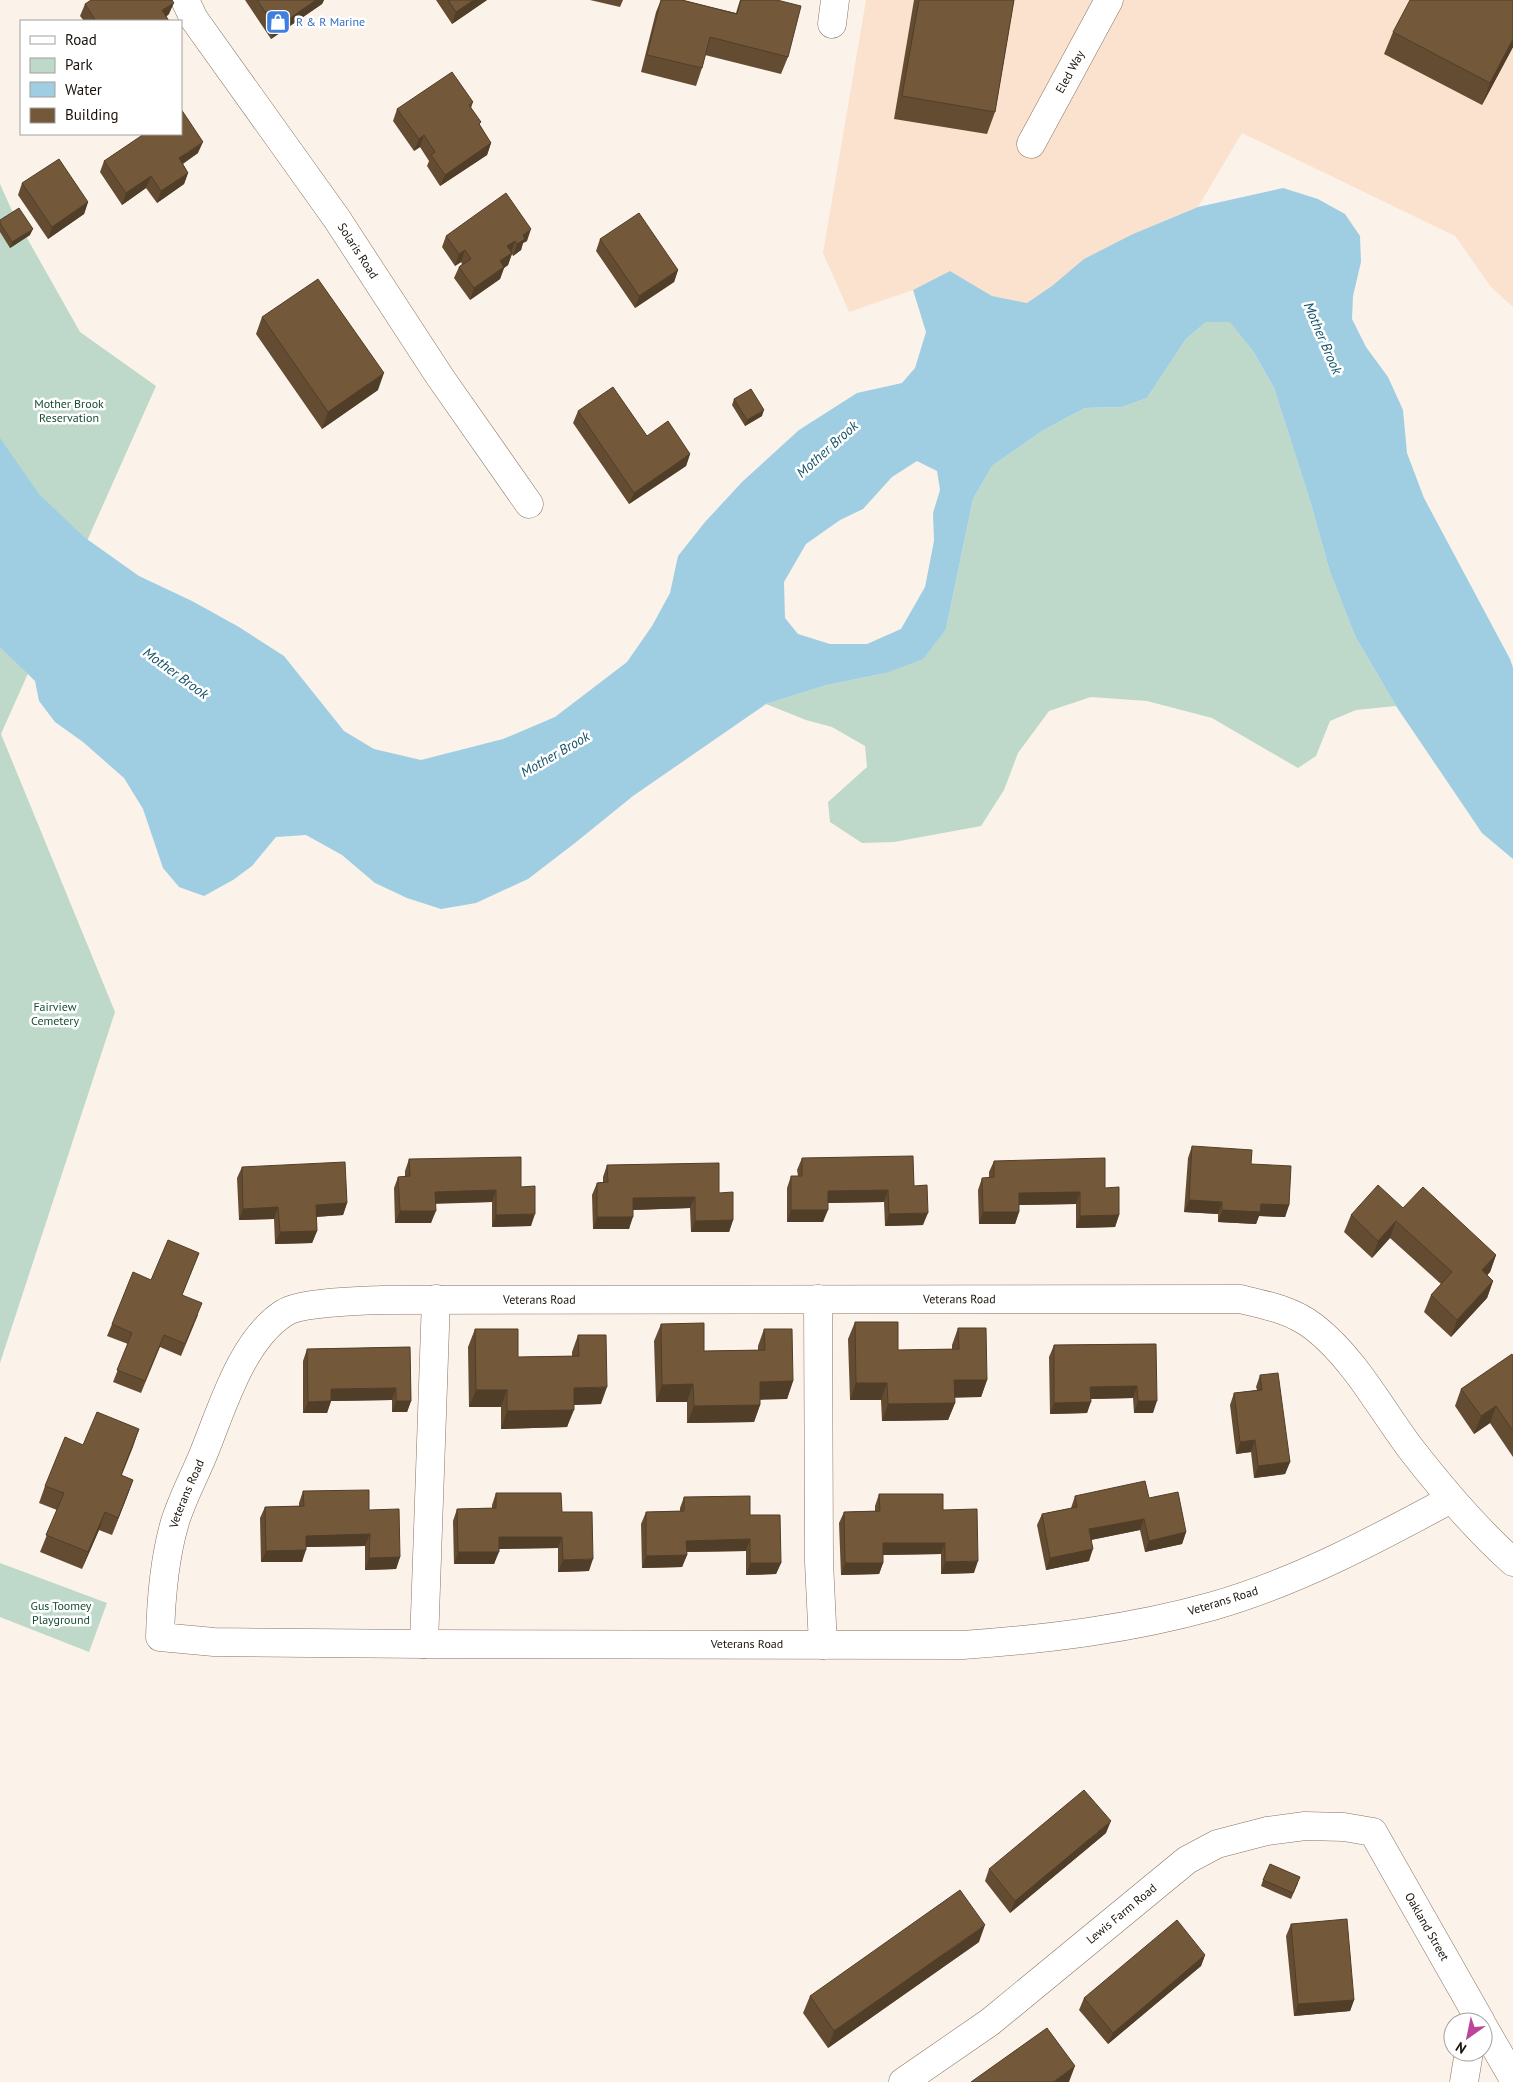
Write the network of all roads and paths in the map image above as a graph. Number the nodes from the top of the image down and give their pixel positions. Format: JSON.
{"nodes":[{"id":1,"x":185,"y":0,"type":"edge"},
{"id":2,"x":1109,"y":0,"type":"edge"},
{"id":3,"x":1031,"y":144,"type":"dead end"},
{"id":4,"x":528,"y":504,"type":"dead end"},
{"id":5,"x":818,"y":1299,"type":"junction"},
{"id":6,"x":436,"y":1300,"type":"junction"},
{"id":7,"x":1451,"y":1499,"type":"junction"},
{"id":8,"x":1513,"y":1562,"type":"edge"},
{"id":9,"x":424,"y":1644,"type":"junction"},
{"id":10,"x":822,"y":1644,"type":"junction"},
{"id":11,"x":1373,"y":1832,"type":"joint"},
{"id":12,"x":1474,"y":2012,"type":"edge"},
{"id":13,"x":1493,"y":2045,"type":"edge"},
{"id":14,"x":1467,"y":2062,"type":"edge"},
{"id":15,"x":1513,"y":2078,"type":"edge"},
{"id":16,"x":903,"y":2082,"type":"edge"},
{"id":17,"x":1464,"y":2082,"type":"edge"}],
"edges":[{"from":1,"to":4,"type":"street","name":"Solaris Road"},
{"from":2,"to":3,"type":"street","name":"Eled Way"},
{"from":5,"to":6,"type":"street","name":"Veterans Road"},
{"from":5,"to":7,"type":"street","name":"Veterans Road"},
{"from":5,"to":10,"type":"street"},
{"from":6,"to":9,"type":"street"},
{"from":6,"to":9,"type":"street","name":"Veterans Road"},
{"from":7,"to":8,"type":"street","name":"Veterans Road"},
{"from":7,"to":10,"type":"street","name":"Veterans Road"},
{"from":9,"to":10,"type":"street","name":"Veterans Road"},
{"from":11,"to":12,"type":"street","name":"Oakland Street"},
{"from":11,"to":16,"type":"street","name":"Lewis Farm Road"},
{"from":13,"to":15,"type":"street","name":"Oakland Street"},
{"from":14,"to":17,"type":"street"}]}
